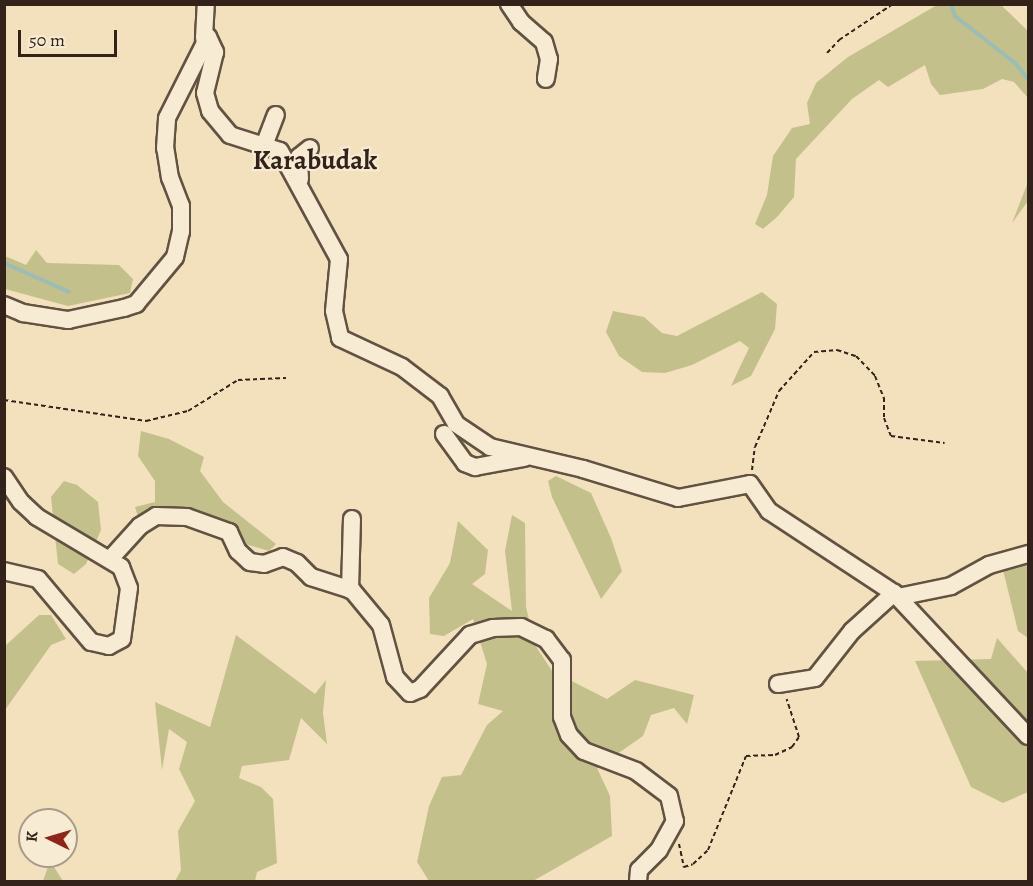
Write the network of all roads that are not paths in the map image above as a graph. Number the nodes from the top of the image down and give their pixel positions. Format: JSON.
{"nodes":[{"id":1,"x":206,"y":4,"type":"edge"},
{"id":2,"x":509,"y":4,"type":"edge"},
{"id":3,"x":204,"y":38,"type":"junction"},
{"id":4,"x":546,"y":79,"type":"dead end"},
{"id":5,"x":276,"y":115,"type":"dead end"},
{"id":6,"x":265,"y":143,"type":"junction"},
{"id":7,"x":310,"y":148,"type":"dead end"},
{"id":8,"x":306,"y":203,"type":"junction"},
{"id":9,"x":4,"y":305,"type":"edge"},
{"id":10,"x":444,"y":434,"type":"dead end"},
{"id":11,"x":531,"y":457,"type":"junction"},
{"id":12,"x":4,"y":477,"type":"edge"},
{"id":13,"x":352,"y":519,"type":"dead end"},
{"id":14,"x":1029,"y":554,"type":"edge"},
{"id":15,"x":111,"y":558,"type":"junction"},
{"id":16,"x":4,"y":571,"type":"edge"},
{"id":17,"x":350,"y":590,"type":"junction"},
{"id":18,"x":896,"y":595,"type":"junction"},
{"id":19,"x":777,"y":684,"type":"road end"},
{"id":20,"x":1029,"y":736,"type":"edge"},
{"id":21,"x":638,"y":882,"type":"edge"}],
"edges":[{"from":1,"to":3,"type":"street"},
{"from":2,"to":4,"type":"street"},
{"from":3,"to":6,"type":"street"},
{"from":3,"to":9,"type":"street"},
{"from":5,"to":6,"type":"street"},
{"from":6,"to":8,"type":"street"},
{"from":7,"to":8,"type":"street"},
{"from":8,"to":11,"type":"street"},
{"from":10,"to":11,"type":"street"},
{"from":11,"to":18,"type":"street"},
{"from":12,"to":15,"type":"street"},
{"from":13,"to":17,"type":"street"},
{"from":14,"to":18,"type":"street"},
{"from":15,"to":16,"type":"street"},
{"from":15,"to":17,"type":"street"},
{"from":17,"to":21,"type":"street"},
{"from":18,"to":19,"type":"street"},
{"from":18,"to":20,"type":"street"}]}
